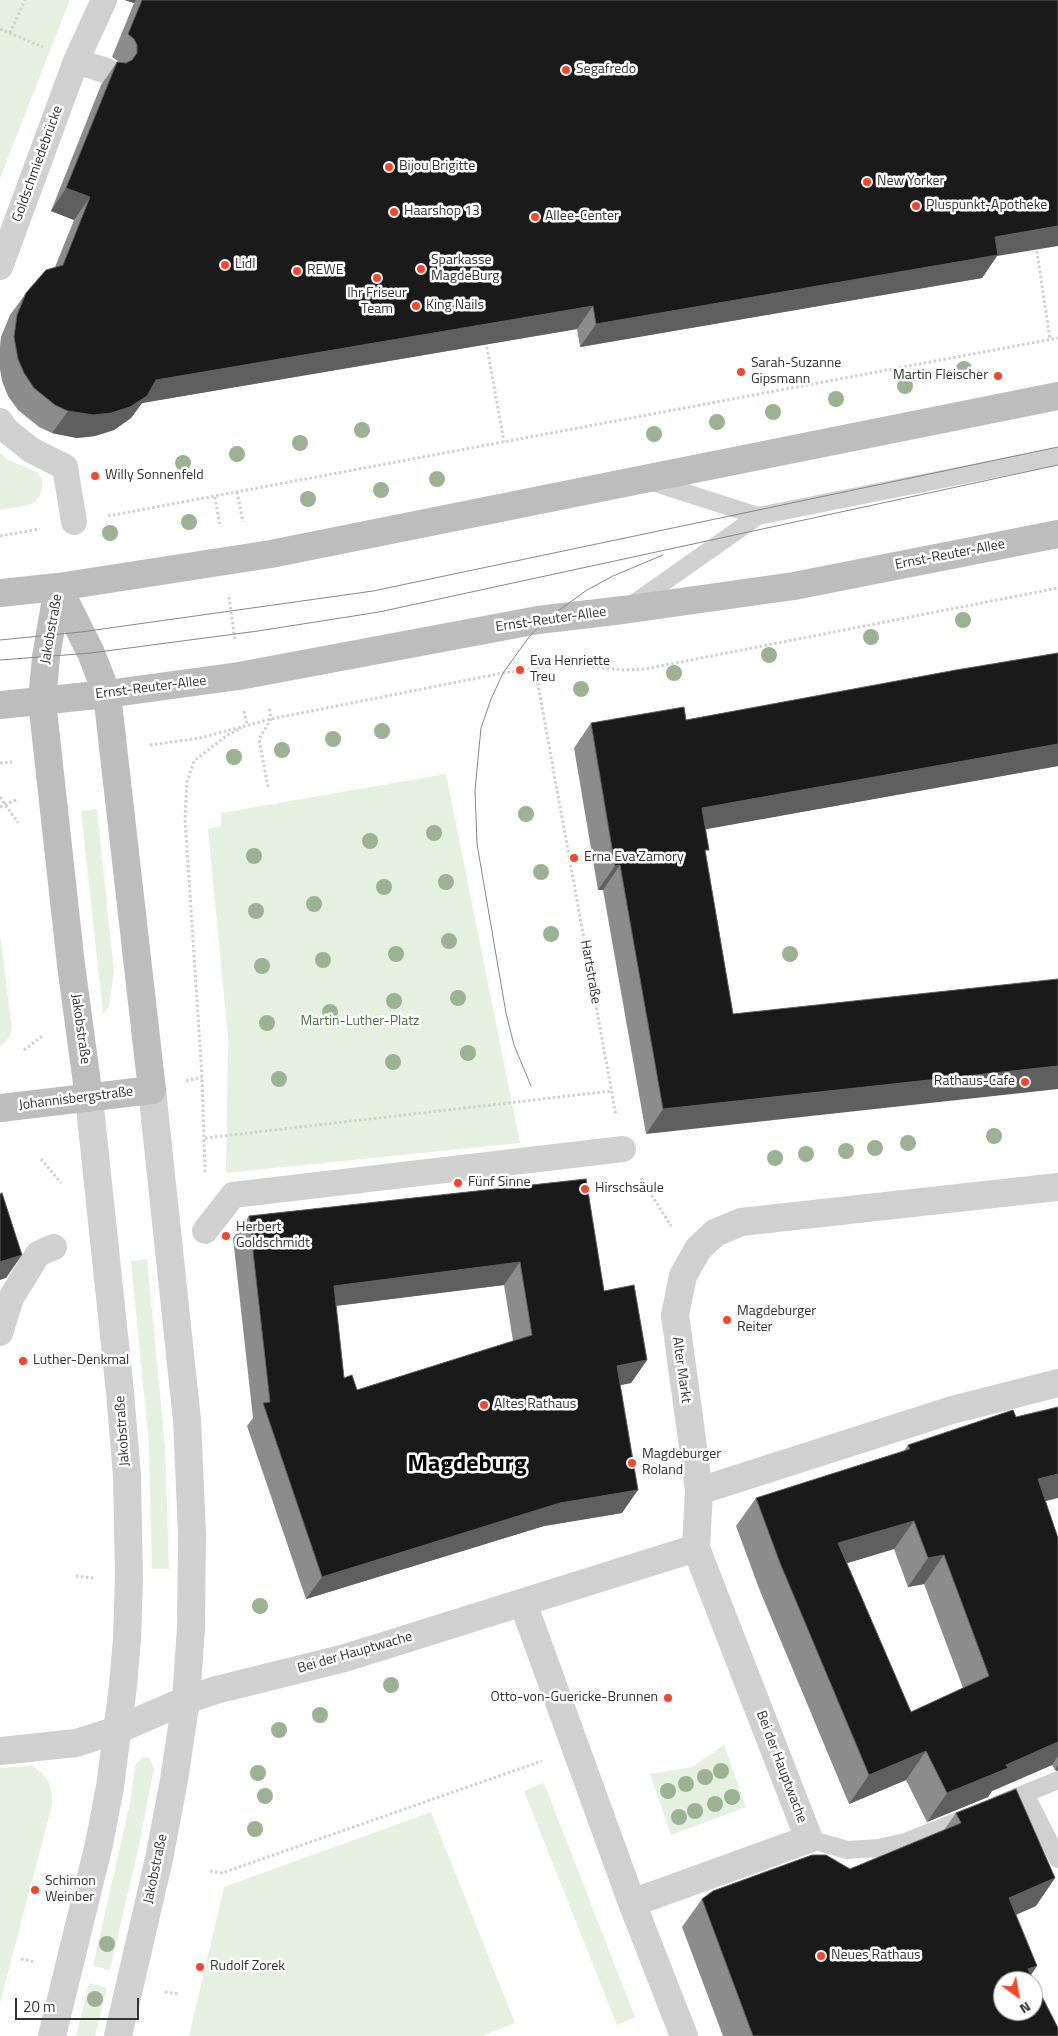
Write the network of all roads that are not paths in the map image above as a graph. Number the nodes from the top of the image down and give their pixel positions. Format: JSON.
{"nodes":[{"id":1,"x":104,"y":0,"type":"edge"},
{"id":2,"x":76,"y":61,"type":"junction"},
{"id":3,"x":106,"y":71,"type":"dead end"},
{"id":4,"x":0,"y":267,"type":"edge"},
{"id":5,"x":1058,"y":396,"type":"edge"},
{"id":6,"x":0,"y":420,"type":"edge"},
{"id":7,"x":1058,"y":456,"type":"edge"},
{"id":8,"x":645,"y":479,"type":"junction"},
{"id":9,"x":758,"y":516,"type":"junction"},
{"id":10,"x":74,"y":522,"type":"dead end"},
{"id":11,"x":1058,"y":534,"type":"edge"},
{"id":12,"x":58,"y":587,"type":"junction"},
{"id":13,"x":0,"y":593,"type":"edge"},
{"id":14,"x":623,"y":610,"type":"junction"},
{"id":15,"x":108,"y":694,"type":"junction"},
{"id":16,"x":42,"y":701,"type":"junction"},
{"id":17,"x":0,"y":705,"type":"edge"},
{"id":18,"x":152,"y":1090,"type":"junction"},
{"id":19,"x":89,"y":1098,"type":"junction"},
{"id":20,"x":0,"y":1108,"type":"edge"},
{"id":21,"x":623,"y":1149,"type":"road end"},
{"id":22,"x":1058,"y":1187,"type":"edge"},
{"id":23,"x":205,"y":1231,"type":"dead end"},
{"id":24,"x":54,"y":1248,"type":"dead end"},
{"id":25,"x":0,"y":1333,"type":"edge"},
{"id":26,"x":1058,"y":1383,"type":"edge"},
{"id":27,"x":699,"y":1491,"type":"junction"},
{"id":28,"x":696,"y":1548,"type":"junction"},
{"id":29,"x":523,"y":1603,"type":"junction"},
{"id":30,"x":186,"y":1700,"type":"junction"},
{"id":31,"x":118,"y":1730,"type":"junction"},
{"id":32,"x":0,"y":1751,"type":"edge"},
{"id":33,"x":1058,"y":1780,"type":"edge"},
{"id":34,"x":1025,"y":1794,"type":"junction"},
{"id":35,"x":808,"y":1839,"type":"junction"},
{"id":36,"x":1058,"y":1859,"type":"edge"},
{"id":37,"x":632,"y":1903,"type":"junction"},
{"id":38,"x":52,"y":2036,"type":"edge"},
{"id":39,"x":118,"y":2036,"type":"edge"},
{"id":40,"x":684,"y":2036,"type":"edge"}],
"edges":[{"from":1,"to":2,"type":"street","name":"Goldschmiedebrücke"},
{"from":2,"to":3,"type":"street"},
{"from":2,"to":4,"type":"street","name":"Goldschmiedebrücke"},
{"from":5,"to":8,"type":"main road"},
{"from":6,"to":10,"type":"street"},
{"from":7,"to":9,"type":"lane"},
{"from":8,"to":9,"type":"lane"},
{"from":8,"to":12,"type":"main road"},
{"from":9,"to":14,"type":"lane"},
{"from":11,"to":14,"type":"main road","name":"Ernst-Reuter-Allee"},
{"from":12,"to":13,"type":"main road"},
{"from":12,"to":15,"type":"main road","name":"Jakobstraße"},
{"from":12,"to":16,"type":"main road","name":"Jakobstraße"},
{"from":14,"to":15,"type":"main road","name":"Ernst-Reuter-Allee"},
{"from":15,"to":16,"type":"main road","name":"Ernst-Reuter-Allee"},
{"from":15,"to":18,"type":"main road","name":"Jakobstraße"},
{"from":16,"to":17,"type":"main road","name":"Ernst-Reuter-Allee"},
{"from":16,"to":19,"type":"main road","name":"Jakobstraße"},
{"from":18,"to":19,"type":"main road","name":"Johannisbergstraße"},
{"from":18,"to":30,"type":"street","name":"Jakobstraße"},
{"from":19,"to":20,"type":"main road","name":"Johannisbergstraße"},
{"from":19,"to":31,"type":"street","name":"Jakobstraße"},
{"from":21,"to":23,"type":"street"},
{"from":22,"to":27,"type":"street","name":"Alter Markt"},
{"from":24,"to":25,"type":"street"},
{"from":26,"to":27,"type":"street"},
{"from":27,"to":28,"type":"street","name":"Bei der Hauptwache"},
{"from":28,"to":29,"type":"street","name":"Bei der Hauptwache"},
{"from":28,"to":35,"type":"street","name":"Bei der Hauptwache"},
{"from":29,"to":30,"type":"street","name":"Bei der Hauptwache"},
{"from":29,"to":37,"type":"street"},
{"from":30,"to":31,"type":"street"},
{"from":30,"to":39,"type":"street","name":"Jakobstraße"},
{"from":31,"to":32,"type":"street"},
{"from":31,"to":38,"type":"street","name":"Jakobstraße"},
{"from":33,"to":34,"type":"lane"},
{"from":34,"to":35,"type":"lane"},
{"from":34,"to":36,"type":"lane"},
{"from":35,"to":37,"type":"street","name":"Bei der Hauptwache"},
{"from":37,"to":40,"type":"street"}]}
